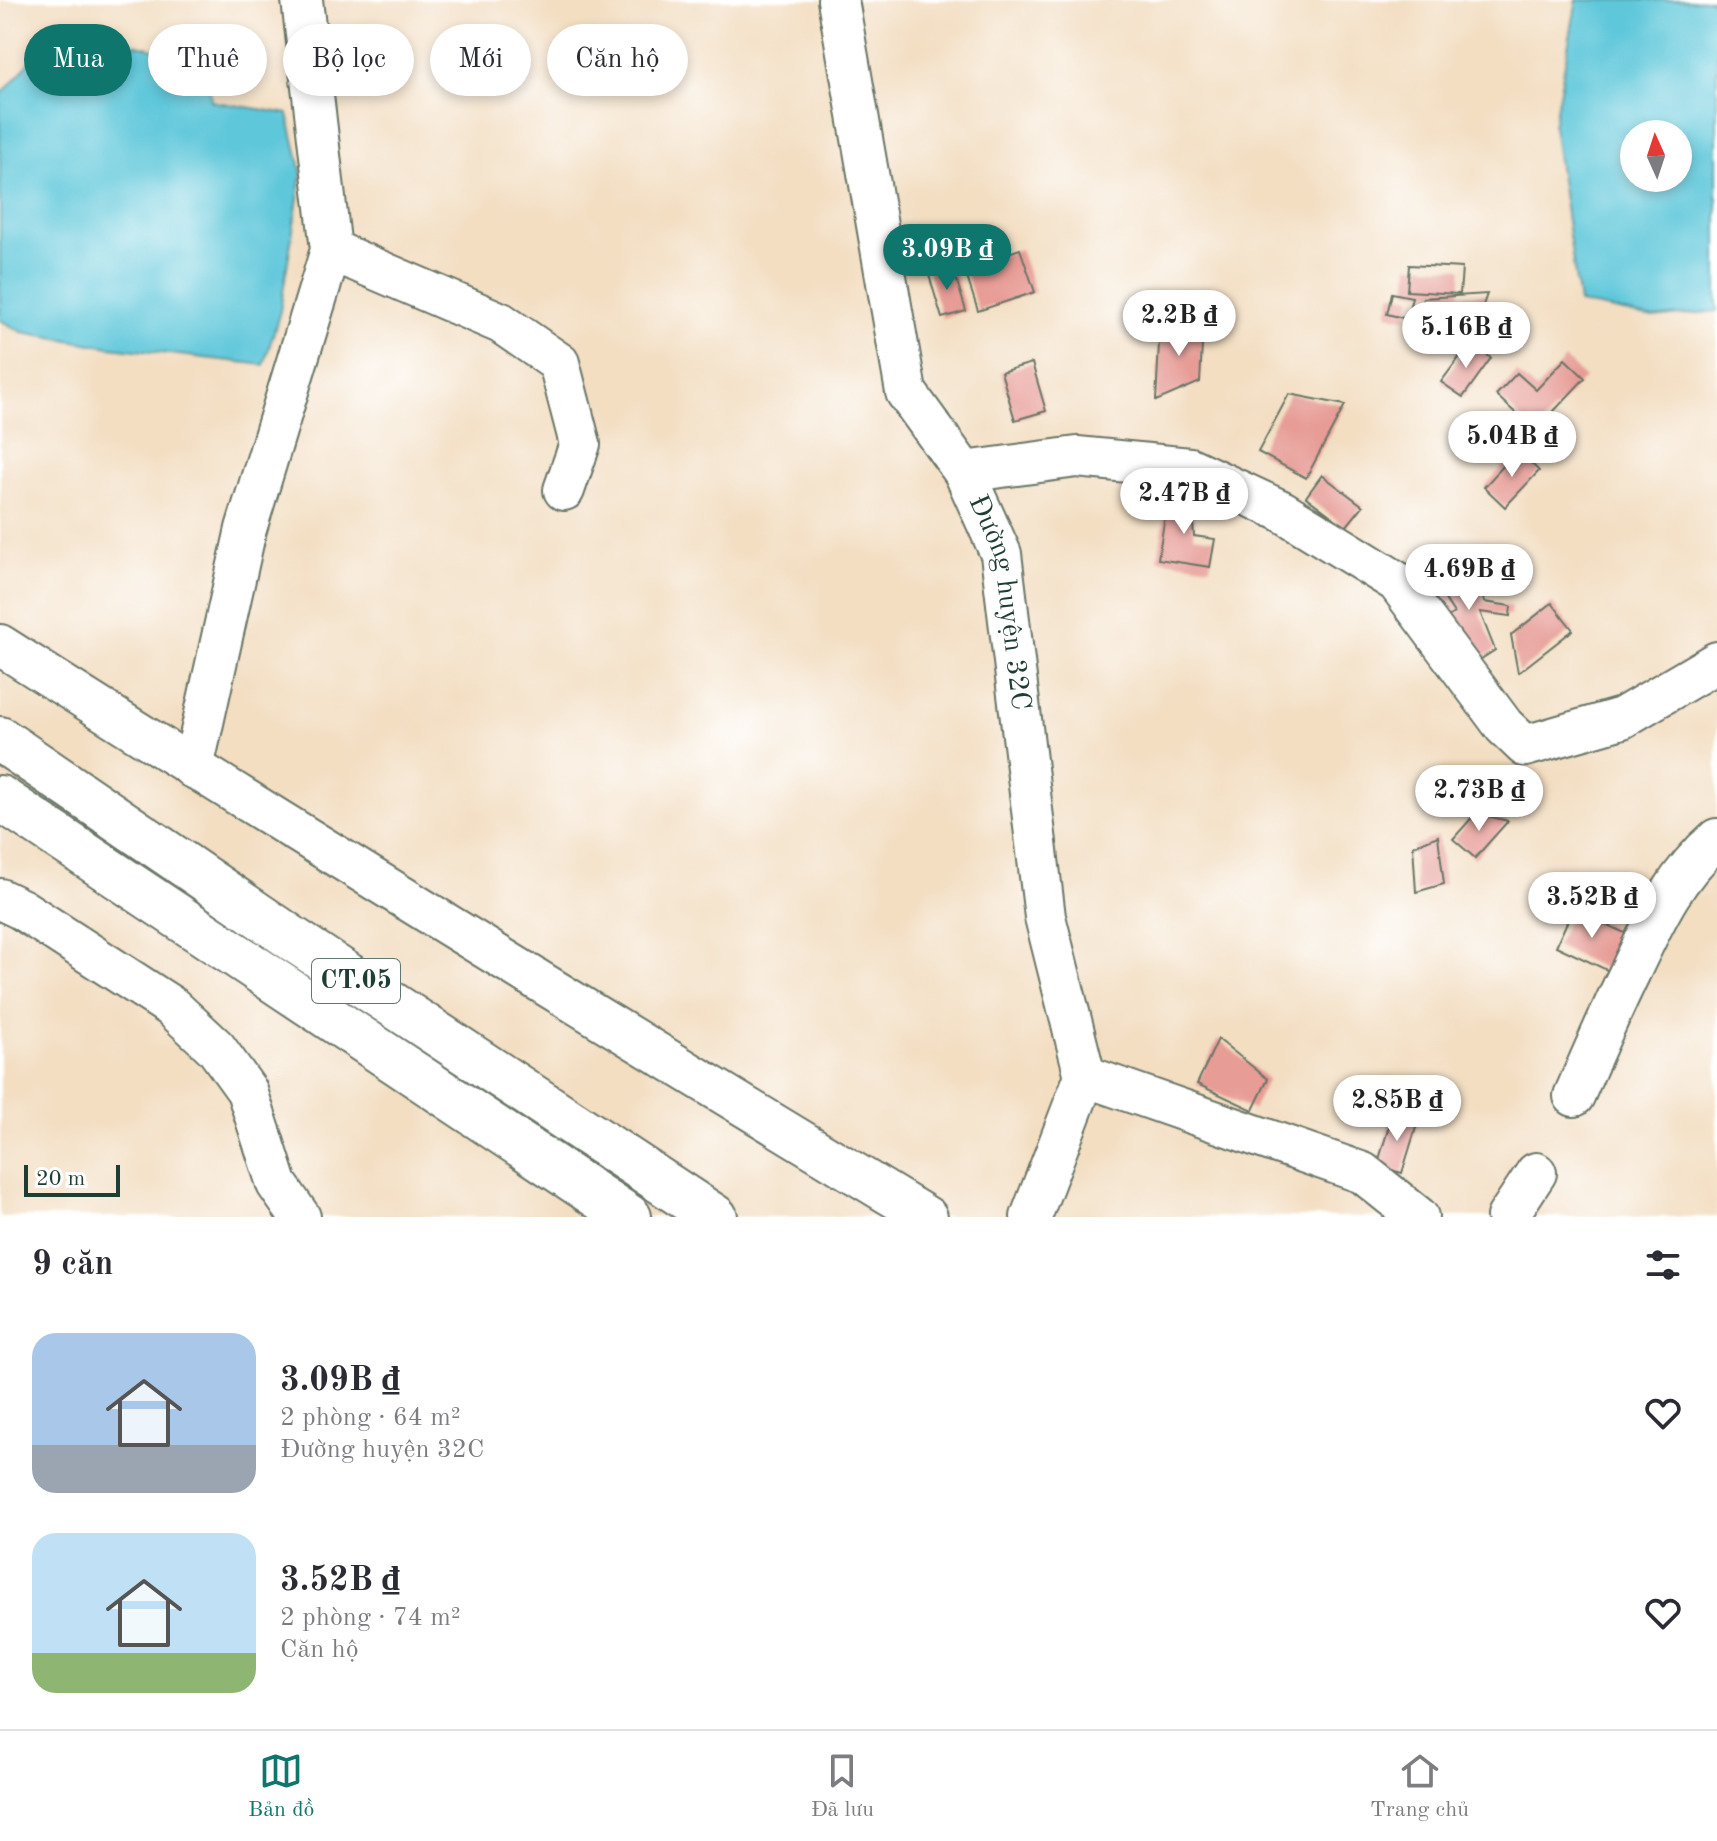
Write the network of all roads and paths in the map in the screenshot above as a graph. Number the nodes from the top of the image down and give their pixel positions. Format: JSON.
{"nodes":[{"id":1,"x":302,"y":0,"type":"edge"},
{"id":2,"x":838,"y":0,"type":"edge"},
{"id":3,"x":331,"y":250,"type":"junction"},
{"id":4,"x":964,"y":472,"type":"junction"},
{"id":5,"x":564,"y":490,"type":"dead end"},
{"id":6,"x":0,"y":645,"type":"edge"},
{"id":7,"x":1717,"y":662,"type":"edge"},
{"id":8,"x":0,"y":739,"type":"edge"},
{"id":9,"x":193,"y":768,"type":"junction"},
{"id":10,"x":0,"y":798,"type":"edge"},
{"id":11,"x":1717,"y":839,"type":"edge"},
{"id":12,"x":0,"y":899,"type":"edge"},
{"id":13,"x":1085,"y":1076,"type":"junction"},
{"id":14,"x":1574,"y":1096,"type":"dead end"},
{"id":15,"x":1536,"y":1173,"type":"dead end"},
{"id":16,"x":300,"y":1217,"type":"edge"},
{"id":17,"x":629,"y":1217,"type":"edge"},
{"id":18,"x":715,"y":1217,"type":"edge"},
{"id":19,"x":927,"y":1217,"type":"edge"},
{"id":20,"x":1031,"y":1217,"type":"edge"},
{"id":21,"x":1418,"y":1217,"type":"edge"},
{"id":22,"x":1507,"y":1217,"type":"edge"}],
"edges":[{"from":1,"to":3,"type":"street"},
{"from":2,"to":4,"type":"street","name":"Đường huyện 32C"},
{"from":3,"to":5,"type":"street"},
{"from":3,"to":9,"type":"street"},
{"from":4,"to":7,"type":"street"},
{"from":4,"to":13,"type":"street","name":"Đường huyện 32C"},
{"from":6,"to":9,"type":"street"},
{"from":8,"to":18,"type":"highway","number":"CT.05"},
{"from":9,"to":19,"type":"street"},
{"from":10,"to":17,"type":"highway","number":"CT.05"},
{"from":11,"to":14,"type":"street"},
{"from":12,"to":16,"type":"street"},
{"from":13,"to":20,"type":"street"},
{"from":13,"to":21,"type":"street"},
{"from":15,"to":22,"type":"street"}]}
